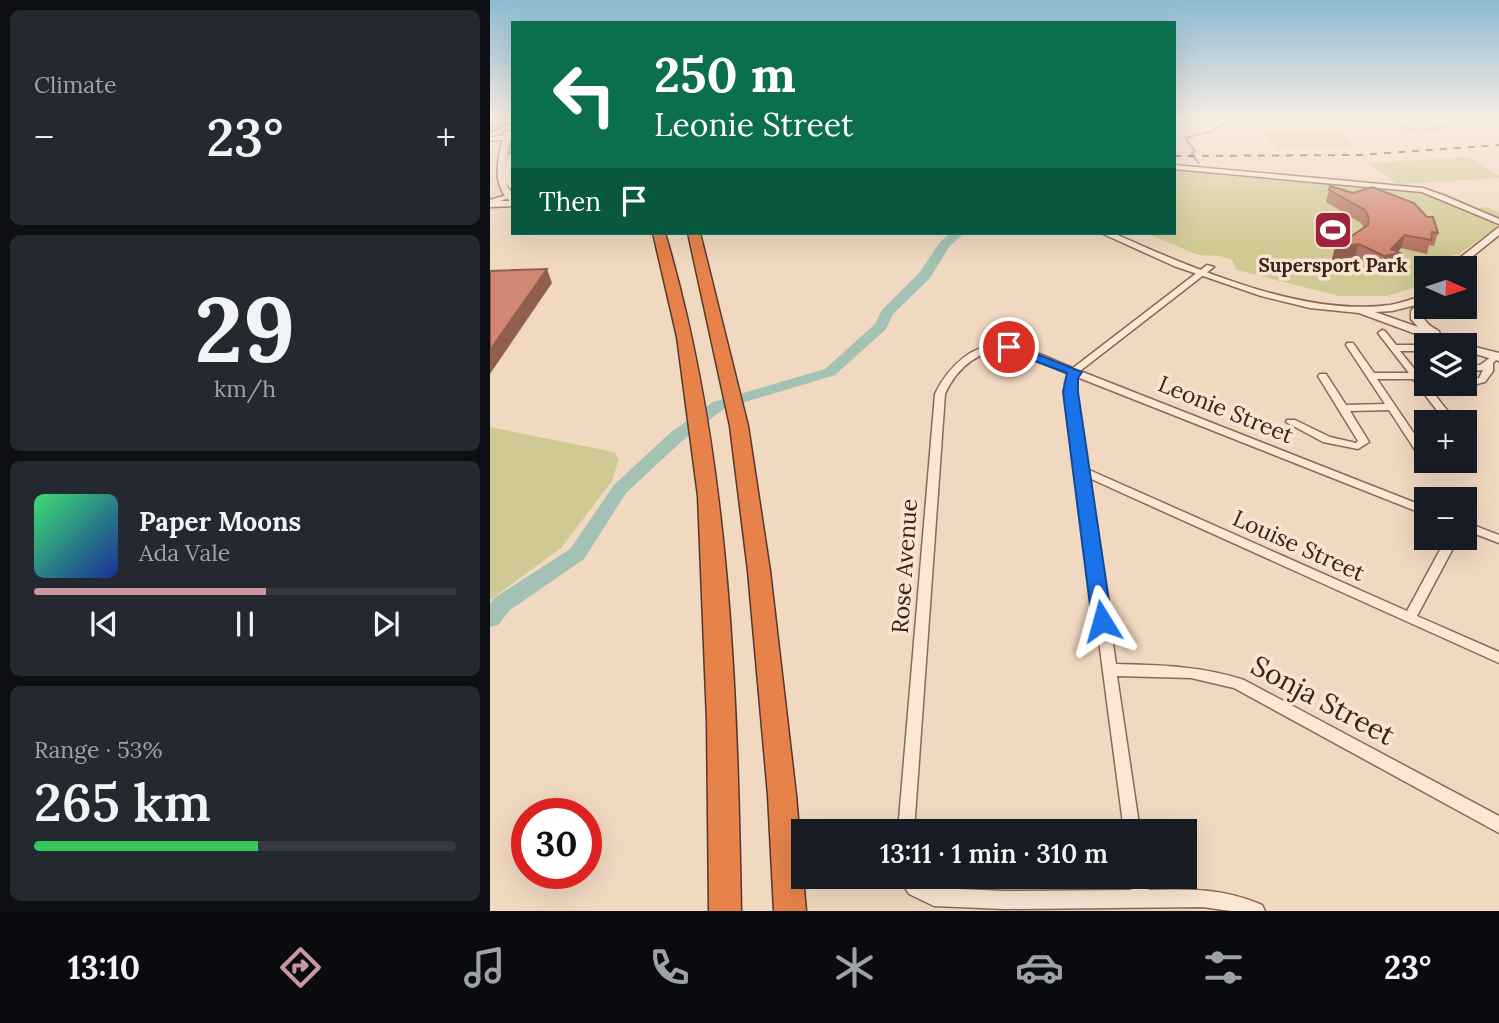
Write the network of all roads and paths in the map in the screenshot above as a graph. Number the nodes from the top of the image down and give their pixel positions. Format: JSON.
{"nodes":[{"id":1,"x":501,"y":162,"type":"edge"},
{"id":2,"x":511,"y":162,"type":"edge"},
{"id":3,"x":1176,"y":167,"type":"edge"},
{"id":4,"x":509,"y":194,"type":"edge"},
{"id":5,"x":490,"y":200,"type":"edge"},
{"id":6,"x":1499,"y":222,"type":"edge"},
{"id":7,"x":1499,"y":230,"type":"edge"},
{"id":8,"x":660,"y":235,"type":"edge"},
{"id":9,"x":683,"y":235,"type":"edge"},
{"id":10,"x":694,"y":235,"type":"edge"},
{"id":11,"x":1111,"y":235,"type":"edge"},
{"id":12,"x":1128,"y":235,"type":"edge"},
{"id":13,"x":1499,"y":239,"type":"edge"},
{"id":14,"x":1467,"y":256,"type":"edge"},
{"id":15,"x":1477,"y":257,"type":"edge"},
{"id":16,"x":1206,"y":270,"type":"junction"},
{"id":17,"x":705,"y":288,"type":"junction"},
{"id":18,"x":1414,"y":295,"type":"edge"},
{"id":19,"x":1414,"y":303,"type":"edge"},
{"id":20,"x":1357,"y":307,"type":"junction"},
{"id":21,"x":1417,"y":319,"type":"edge"},
{"id":22,"x":1382,"y":332,"type":"dead end"},
{"id":23,"x":1420,"y":333,"type":"edge"},
{"id":24,"x":1435,"y":333,"type":"edge"},
{"id":25,"x":1350,"y":345,"type":"dead end"},
{"id":26,"x":1009,"y":347,"type":"joint"},
{"id":27,"x":1395,"y":348,"type":"junction"},
{"id":28,"x":1414,"y":348,"type":"edge"},
{"id":29,"x":1477,"y":350,"type":"edge"},
{"id":30,"x":1089,"y":360,"type":"junction"},
{"id":31,"x":1492,"y":360,"type":"edge"},
{"id":32,"x":1477,"y":369,"type":"edge"},
{"id":33,"x":1075,"y":372,"type":"junction"},
{"id":34,"x":1414,"y":375,"type":"edge"},
{"id":35,"x":1323,"y":376,"type":"dead end"},
{"id":36,"x":1371,"y":376,"type":"junction"},
{"id":37,"x":1414,"y":376,"type":"edge"},
{"id":38,"x":1092,"y":378,"type":"junction"},
{"id":39,"x":1477,"y":381,"type":"edge"},
{"id":40,"x":730,"y":386,"type":"joint"},
{"id":41,"x":1431,"y":396,"type":"edge"},
{"id":42,"x":1391,"y":407,"type":"junction"},
{"id":43,"x":1344,"y":408,"type":"junction"},
{"id":44,"x":1442,"y":410,"type":"edge"},
{"id":45,"x":1291,"y":422,"type":"dead end"},
{"id":46,"x":1414,"y":441,"type":"edge"},
{"id":47,"x":1082,"y":471,"type":"junction"},
{"id":48,"x":1414,"y":506,"type":"edge"},
{"id":49,"x":1477,"y":531,"type":"edge"},
{"id":50,"x":1499,"y":539,"type":"edge"},
{"id":51,"x":1446,"y":550,"type":"edge"},
{"id":52,"x":1410,"y":617,"type":"junction"},
{"id":53,"x":1499,"y":658,"type":"edge"},
{"id":54,"x":1109,"y":670,"type":"junction"},
{"id":55,"x":907,"y":819,"type":"edge"},
{"id":56,"x":1130,"y":819,"type":"edge"},
{"id":57,"x":1499,"y":825,"type":"edge"},
{"id":58,"x":917,"y":889,"type":"edge"},
{"id":59,"x":1140,"y":889,"type":"edge"},
{"id":60,"x":1141,"y":897,"type":"junction"},
{"id":61,"x":1005,"y":906,"type":"edge"},
{"id":62,"x":725,"y":911,"type":"edge"},
{"id":63,"x":790,"y":911,"type":"edge"},
{"id":64,"x":1256,"y":911,"type":"edge"}],
"edges":[{"from":1,"to":4,"type":"street"},
{"from":2,"to":4,"type":"street"},
{"from":3,"to":6,"type":"street"},
{"from":4,"to":5,"type":"street"},
{"from":4,"to":5,"type":"street"},
{"from":7,"to":14,"type":"street"},
{"from":8,"to":62,"type":"highway"},
{"from":9,"to":17,"type":"highway"},
{"from":10,"to":17,"type":"highway"},
{"from":11,"to":16,"type":"street"},
{"from":12,"to":16,"type":"street"},
{"from":13,"to":15,"type":"street"},
{"from":16,"to":20,"type":"street"},
{"from":16,"to":30,"type":"street"},
{"from":17,"to":40,"type":"highway"},
{"from":18,"to":20,"type":"street"},
{"from":19,"to":20,"type":"street"},
{"from":20,"to":23,"type":"street"},
{"from":21,"to":24,"type":"street"},
{"from":22,"to":27,"type":"street"},
{"from":25,"to":36,"type":"street"},
{"from":26,"to":33,"type":"street","name":"Leonie Street"},
{"from":26,"to":55,"type":"street","name":"Rose Avenue"},
{"from":27,"to":28,"type":"street"},
{"from":27,"to":34,"type":"street"},
{"from":29,"to":31,"type":"street"},
{"from":30,"to":33,"type":"street"},
{"from":30,"to":38,"type":"street"},
{"from":31,"to":32,"type":"street"},
{"from":31,"to":39,"type":"street"},
{"from":33,"to":38,"type":"street","name":"Leonie Street"},
{"from":33,"to":47,"type":"street"},
{"from":35,"to":43,"type":"street"},
{"from":36,"to":37,"type":"street"},
{"from":36,"to":42,"type":"street"},
{"from":38,"to":48,"type":"street","name":"Leonie Street"},
{"from":40,"to":63,"type":"highway"},
{"from":41,"to":44,"type":"street"},
{"from":42,"to":43,"type":"street"},
{"from":42,"to":46,"type":"street"},
{"from":43,"to":45,"type":"street"},
{"from":47,"to":52,"type":"street","name":"Louise Street"},
{"from":47,"to":54,"type":"street"},
{"from":49,"to":50,"type":"street"},
{"from":51,"to":52,"type":"street"},
{"from":52,"to":53,"type":"street","name":"Louise Street"},
{"from":54,"to":56,"type":"street"},
{"from":54,"to":57,"type":"street","name":"Sonja Street"},
{"from":58,"to":61,"type":"street"},
{"from":59,"to":60,"type":"street"},
{"from":60,"to":61,"type":"street"},
{"from":60,"to":64,"type":"street"}]}
